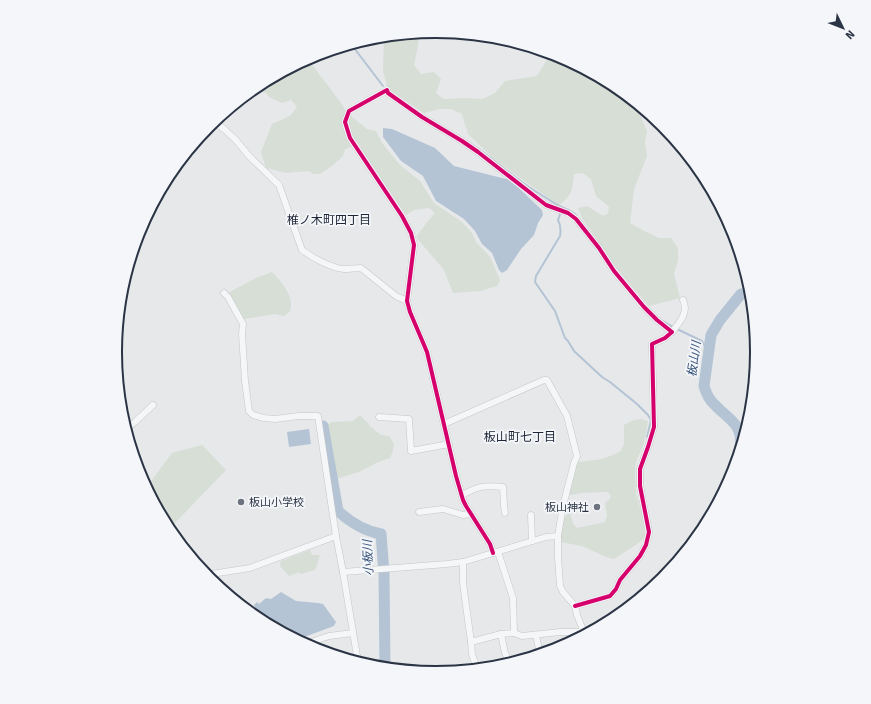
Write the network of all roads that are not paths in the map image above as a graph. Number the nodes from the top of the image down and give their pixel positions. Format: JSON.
{"nodes":[{"id":1,"x":218,"y":125,"type":"edge"},
{"id":2,"x":224,"y":293,"type":"dead end"},
{"id":3,"x":683,"y":300,"type":"dead end"},
{"id":4,"x":407,"y":301,"type":"junction"},
{"id":5,"x":672,"y":332,"type":"junction"},
{"id":6,"x":153,"y":405,"type":"dead end"},
{"id":7,"x":379,"y":417,"type":"dead end"},
{"id":8,"x":444,"y":424,"type":"junction"},
{"id":9,"x":131,"y":426,"type":"edge"},
{"id":10,"x":449,"y":444,"type":"junction"},
{"id":11,"x":462,"y":495,"type":"junction"},
{"id":12,"x":418,"y":512,"type":"dead end"},
{"id":13,"x":505,"y":513,"type":"dead end"},
{"id":14,"x":471,"y":514,"type":"junction"},
{"id":15,"x":531,"y":515,"type":"dead end"},
{"id":16,"x":336,"y":536,"type":"junction"},
{"id":17,"x":558,"y":536,"type":"junction"},
{"id":18,"x":532,"y":541,"type":"junction"},
{"id":19,"x":495,"y":552,"type":"junction"},
{"id":20,"x":463,"y":562,"type":"junction"},
{"id":21,"x":343,"y":572,"type":"junction"},
{"id":22,"x":213,"y":574,"type":"edge"},
{"id":23,"x":575,"y":606,"type":"junction"},
{"id":24,"x":583,"y":629,"type":"edge"},
{"id":25,"x":353,"y":633,"type":"junction"},
{"id":26,"x":514,"y":633,"type":"junction"},
{"id":27,"x":576,"y":633,"type":"edge"},
{"id":28,"x":501,"y":634,"type":"junction"},
{"id":29,"x":536,"y":635,"type":"junction"},
{"id":30,"x":313,"y":641,"type":"edge"},
{"id":31,"x":471,"y":642,"type":"junction"},
{"id":32,"x":539,"y":648,"type":"edge"},
{"id":33,"x":357,"y":656,"type":"edge"},
{"id":34,"x":507,"y":657,"type":"edge"},
{"id":35,"x":475,"y":663,"type":"edge"}],
"edges":[{"from":1,"to":4,"type":"street"},
{"from":2,"to":16,"type":"street"},
{"from":3,"to":5,"type":"street"},
{"from":4,"to":5,"type":"street"},
{"from":4,"to":8,"type":"street"},
{"from":5,"to":23,"type":"street"},
{"from":6,"to":9,"type":"street"},
{"from":7,"to":10,"type":"street"},
{"from":8,"to":10,"type":"street"},
{"from":8,"to":17,"type":"street"},
{"from":10,"to":11,"type":"street"},
{"from":11,"to":13,"type":"street"},
{"from":11,"to":14,"type":"street"},
{"from":12,"to":14,"type":"street"},
{"from":14,"to":19,"type":"street"},
{"from":15,"to":18,"type":"street"},
{"from":16,"to":21,"type":"street"},
{"from":16,"to":22,"type":"street"},
{"from":17,"to":18,"type":"street"},
{"from":17,"to":23,"type":"street"},
{"from":18,"to":19,"type":"street"},
{"from":19,"to":20,"type":"street"},
{"from":19,"to":26,"type":"street"},
{"from":20,"to":21,"type":"street"},
{"from":20,"to":31,"type":"street"},
{"from":21,"to":25,"type":"street"},
{"from":23,"to":24,"type":"street"},
{"from":25,"to":30,"type":"street"},
{"from":25,"to":33,"type":"street"},
{"from":26,"to":28,"type":"street"},
{"from":26,"to":29,"type":"street"},
{"from":27,"to":29,"type":"street"},
{"from":28,"to":31,"type":"street"},
{"from":28,"to":34,"type":"street"},
{"from":29,"to":32,"type":"street"},
{"from":31,"to":35,"type":"street"}]}
